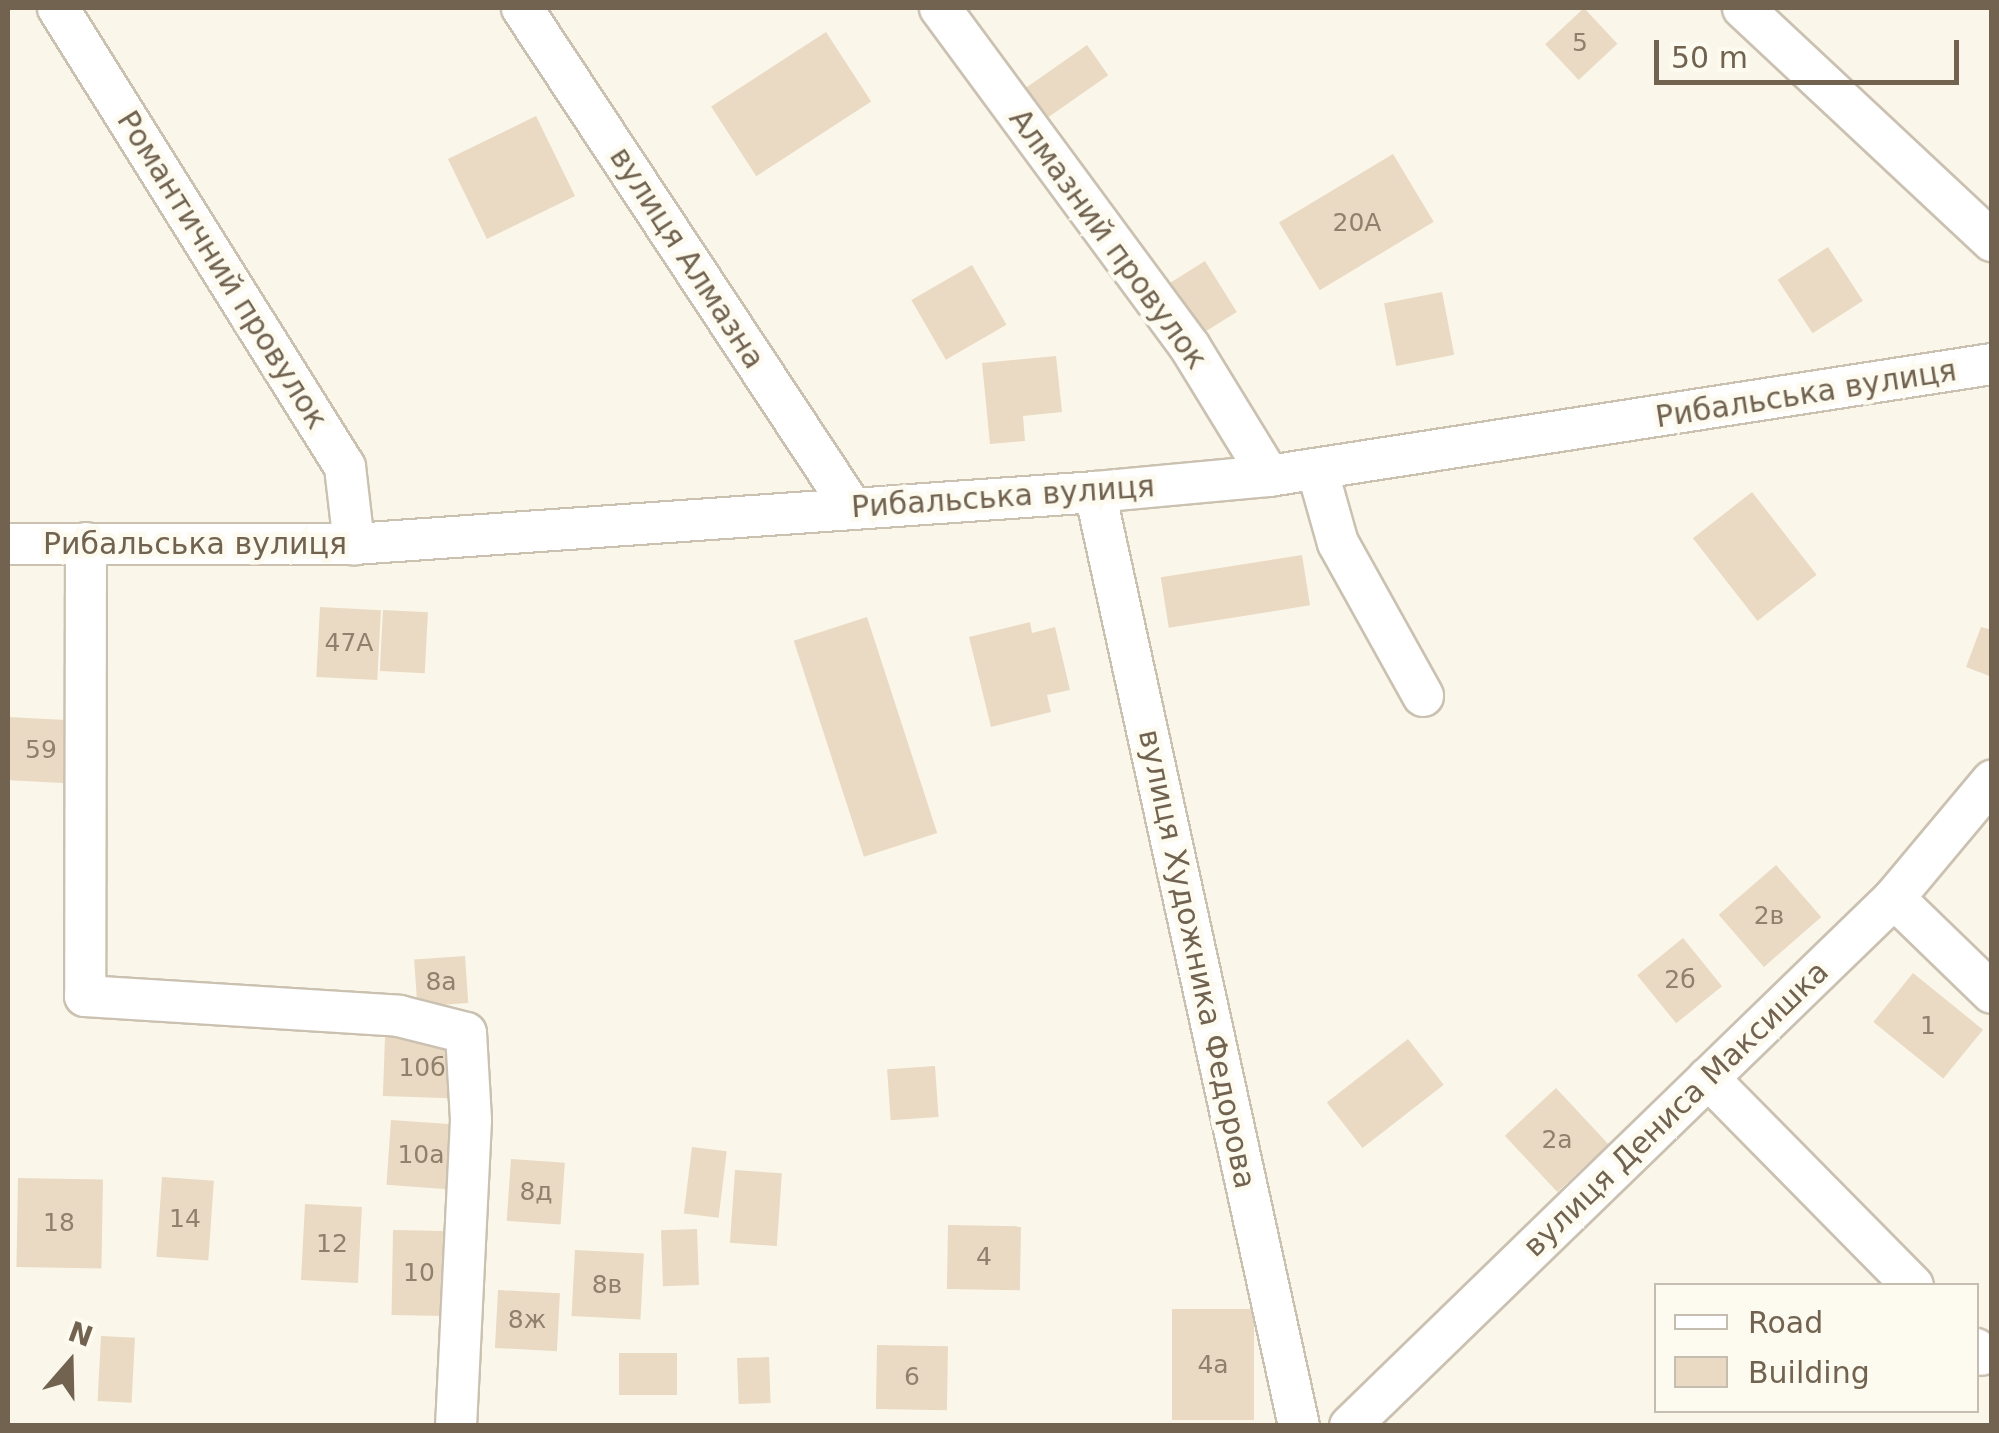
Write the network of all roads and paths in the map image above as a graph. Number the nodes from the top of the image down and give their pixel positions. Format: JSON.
{"nodes":[{"id":1,"x":58,"y":8,"type":"edge"},
{"id":2,"x":522,"y":8,"type":"edge"},
{"id":3,"x":940,"y":8,"type":"edge"},
{"id":4,"x":1743,"y":8,"type":"edge"},
{"id":5,"x":1992,"y":241,"type":"edge"},
{"id":6,"x":1992,"y":364,"type":"edge"},
{"id":7,"x":1316,"y":469,"type":"junction"},
{"id":8,"x":1268,"y":476,"type":"junction"},
{"id":9,"x":1095,"y":492,"type":"junction"},
{"id":10,"x":852,"y":508,"type":"junction"},
{"id":11,"x":86,"y":543,"type":"junction"},
{"id":12,"x":8,"y":544,"type":"edge"},
{"id":13,"x":354,"y":544,"type":"junction"},
{"id":14,"x":1423,"y":696,"type":"dead end"},
{"id":15,"x":1992,"y":781,"type":"edge"},
{"id":16,"x":1894,"y":898,"type":"junction"},
{"id":17,"x":1992,"y":993,"type":"edge"},
{"id":18,"x":1708,"y":1078,"type":"junction"},
{"id":19,"x":1910,"y":1283,"type":"edge"},
{"id":20,"x":456,"y":1426,"type":"edge"},
{"id":21,"x":1298,"y":1426,"type":"edge"},
{"id":22,"x":1350,"y":1426,"type":"edge"}],
"edges":[{"from":1,"to":13,"type":"street","name":"Романтичний провулок"},
{"from":2,"to":10,"type":"street","name":"вулиця Алмазна"},
{"from":3,"to":8,"type":"street","name":"Алмазний провулок"},
{"from":4,"to":5,"type":"street"},
{"from":6,"to":7,"type":"street","name":"Рибальська вулиця"},
{"from":7,"to":8,"type":"street","name":"Рибальська вулиця"},
{"from":7,"to":14,"type":"street"},
{"from":8,"to":9,"type":"street","name":"Рибальська вулиця"},
{"from":9,"to":10,"type":"street","name":"Рибальська вулиця"},
{"from":9,"to":21,"type":"street","name":"вулиця Художника Федорова"},
{"from":10,"to":13,"type":"street","name":"Рибальська вулиця"},
{"from":11,"to":12,"type":"street","name":"Рибальська вулиця"},
{"from":11,"to":13,"type":"street","name":"Рибальська вулиця"},
{"from":11,"to":20,"type":"street"},
{"from":15,"to":16,"type":"street","name":"вулиця Дениса Максишка"},
{"from":16,"to":17,"type":"street"},
{"from":16,"to":18,"type":"street","name":"вулиця Дениса Максишка"},
{"from":18,"to":19,"type":"street"},
{"from":18,"to":22,"type":"street","name":"вулиця Дениса Максишка"}]}
